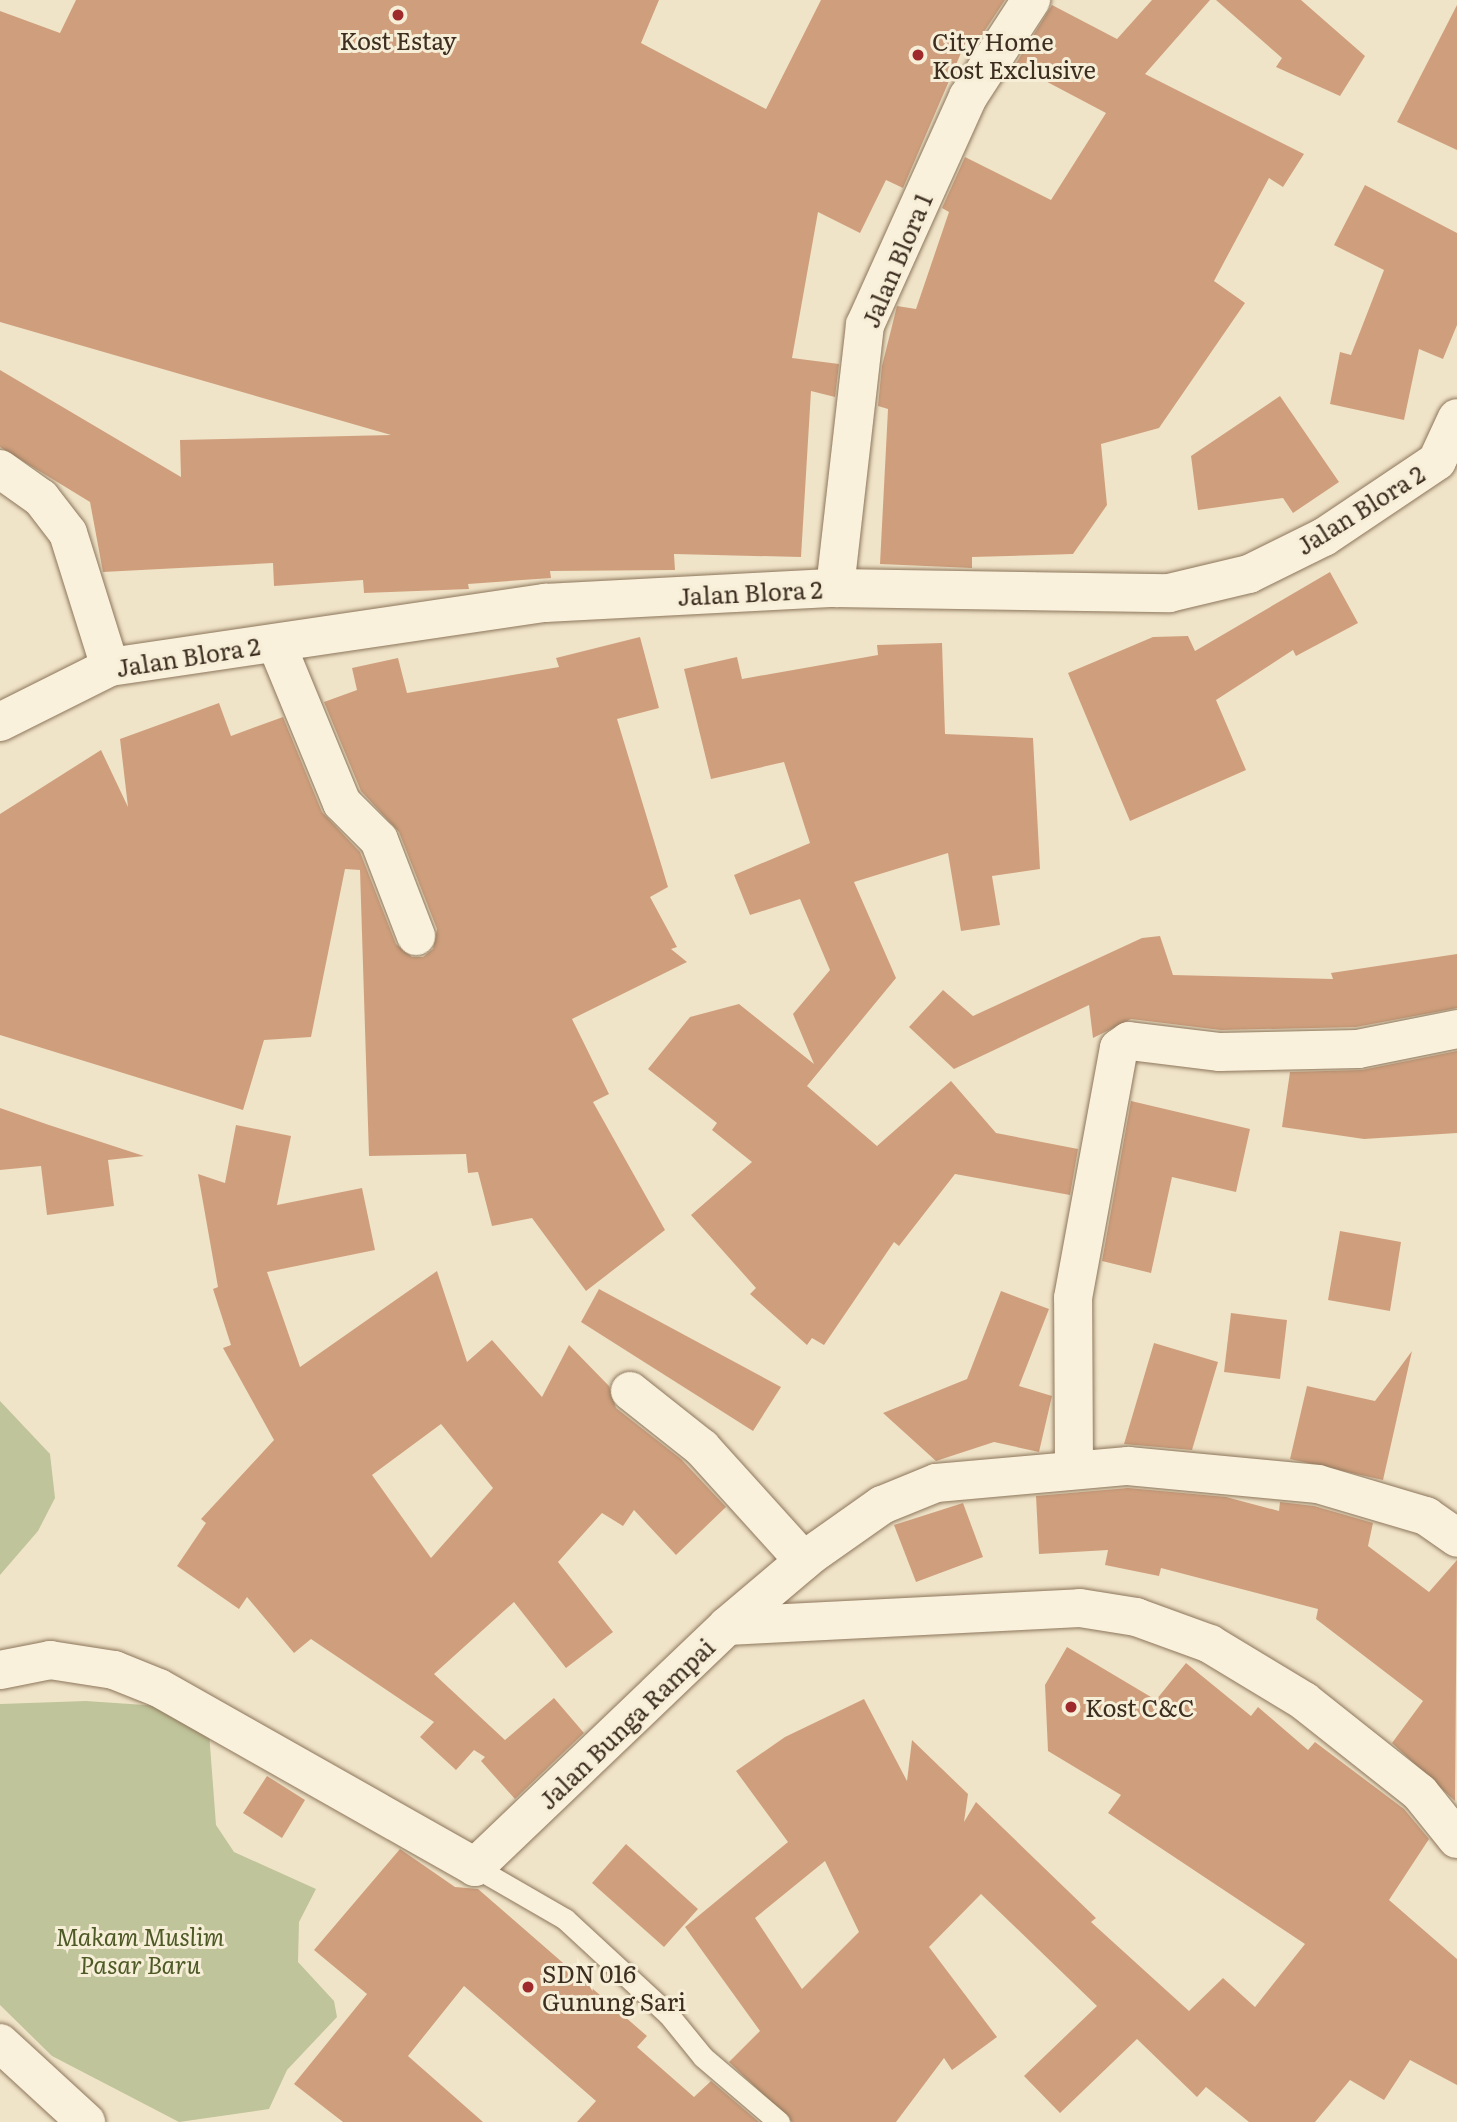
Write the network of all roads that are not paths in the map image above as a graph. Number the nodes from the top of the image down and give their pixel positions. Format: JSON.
{"nodes":[{"id":1,"x":1031,"y":0,"type":"edge"},
{"id":2,"x":1457,"y":418,"type":"edge"},
{"id":3,"x":1447,"y":464,"type":"edge"},
{"id":4,"x":0,"y":469,"type":"edge"},
{"id":5,"x":835,"y":588,"type":"junction"},
{"id":6,"x":276,"y":643,"type":"junction"},
{"id":7,"x":110,"y":667,"type":"junction"},
{"id":8,"x":0,"y":722,"type":"edge"},
{"id":9,"x":416,"y":936,"type":"dead end"},
{"id":10,"x":1457,"y":1029,"type":"edge"},
{"id":11,"x":630,"y":1391,"type":"dead end"},
{"id":12,"x":1074,"y":1469,"type":"junction"},
{"id":13,"x":1457,"y":1538,"type":"edge"},
{"id":14,"x":804,"y":1561,"type":"junction"},
{"id":15,"x":727,"y":1626,"type":"junction"},
{"id":16,"x":0,"y":1670,"type":"edge"},
{"id":17,"x":1457,"y":1839,"type":"edge"},
{"id":18,"x":475,"y":1867,"type":"junction"},
{"id":19,"x":0,"y":2043,"type":"edge"},
{"id":20,"x":86,"y":2122,"type":"edge"},
{"id":21,"x":779,"y":2122,"type":"edge"}],
"edges":[{"from":1,"to":5,"type":"street","name":"Jalan Blora 1"},
{"from":2,"to":3,"type":"street","name":"Jalan Blora 2"},
{"from":3,"to":5,"type":"street","name":"Jalan Blora 2"},
{"from":4,"to":7,"type":"street"},
{"from":5,"to":6,"type":"street","name":"Jalan Blora 2"},
{"from":6,"to":7,"type":"street","name":"Jalan Blora 2"},
{"from":6,"to":9,"type":"street"},
{"from":7,"to":8,"type":"street","name":"Jalan Blora 2"},
{"from":10,"to":12,"type":"street"},
{"from":11,"to":14,"type":"street"},
{"from":12,"to":13,"type":"street"},
{"from":12,"to":14,"type":"street"},
{"from":14,"to":15,"type":"street"},
{"from":15,"to":17,"type":"street","name":"Jalan Bunga Rampai"},
{"from":15,"to":18,"type":"street","name":"Jalan Bunga Rampai"},
{"from":16,"to":18,"type":"street"},
{"from":18,"to":21,"type":"lane"},
{"from":19,"to":20,"type":"street"}]}
